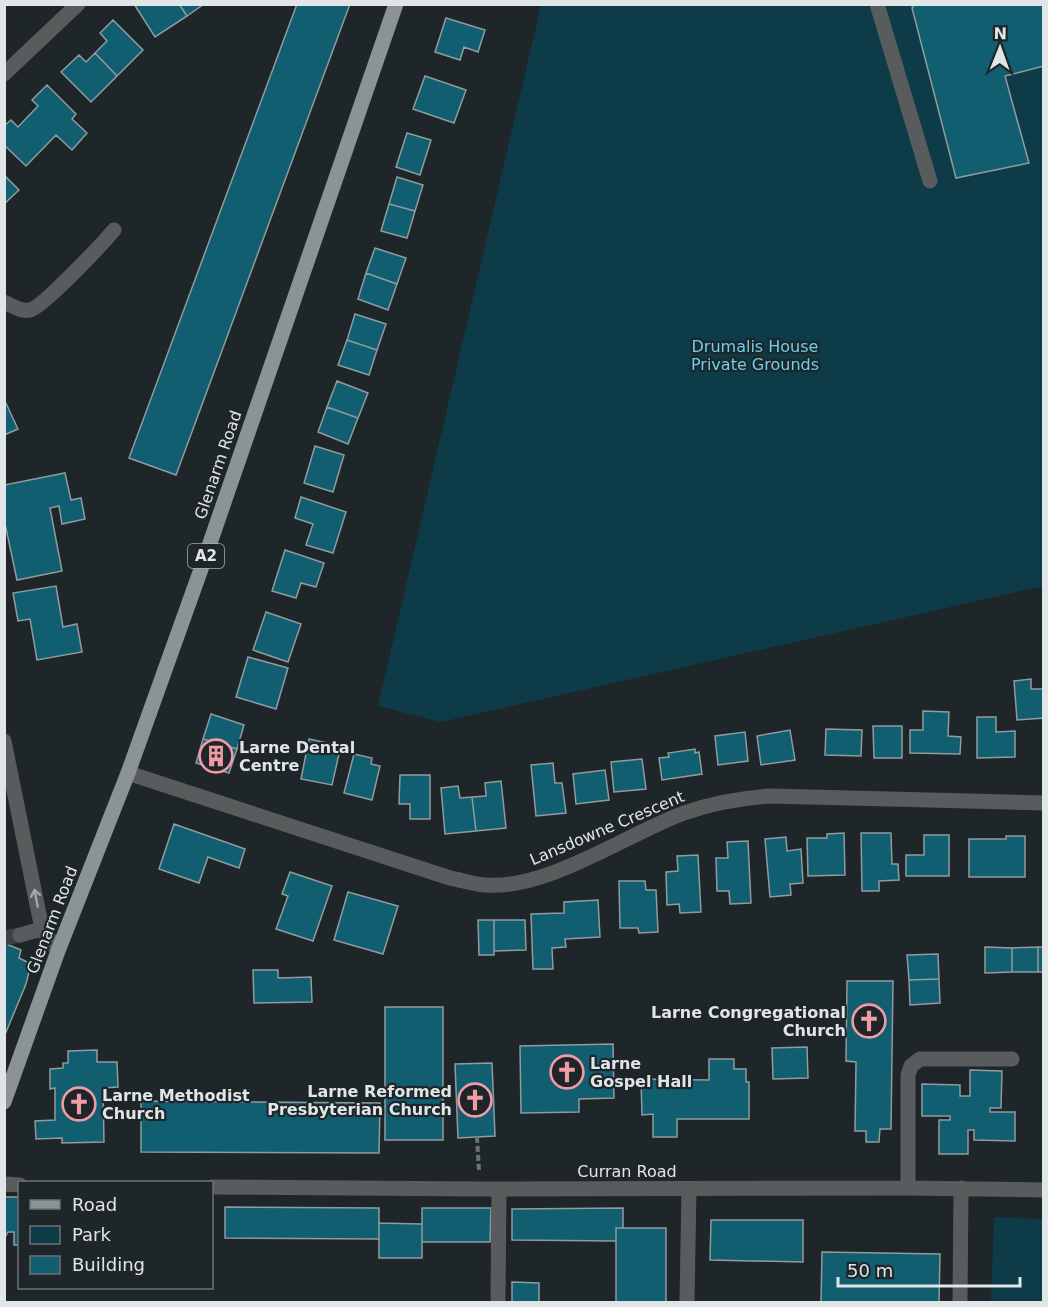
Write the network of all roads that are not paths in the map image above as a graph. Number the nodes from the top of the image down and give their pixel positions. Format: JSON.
{"nodes":[{"id":1,"x":78,"y":4,"type":"edge"},
{"id":2,"x":396,"y":4,"type":"edge"},
{"id":3,"x":882,"y":9,"type":"edge"},
{"id":4,"x":4,"y":74,"type":"edge"},
{"id":5,"x":930,"y":181,"type":"dead end"},
{"id":6,"x":114,"y":230,"type":"dead end"},
{"id":7,"x":4,"y":302,"type":"edge"},
{"id":8,"x":4,"y":741,"type":"edge"},
{"id":9,"x":128,"y":773,"type":"junction"},
{"id":10,"x":1044,"y":803,"type":"edge"},
{"id":11,"x":42,"y":929,"type":"junction"},
{"id":12,"x":20,"y":936,"type":"tunnel mouth"},
{"id":13,"x":58,"y":951,"type":"junction"},
{"id":14,"x":1012,"y":1059,"type":"dead end"},
{"id":15,"x":18,"y":1066,"type":"junction"},
{"id":16,"x":4,"y":1076,"type":"edge"},
{"id":17,"x":4,"y":1102,"type":"edge"},
{"id":18,"x":213,"y":1187,"type":"edge"},
{"id":19,"x":908,"y":1188,"type":"junction"},
{"id":20,"x":961,"y":1188,"type":"junction"},
{"id":21,"x":499,"y":1189,"type":"junction"},
{"id":22,"x":689,"y":1190,"type":"junction"},
{"id":23,"x":1044,"y":1190,"type":"edge"},
{"id":24,"x":498,"y":1302,"type":"edge"},
{"id":25,"x":687,"y":1302,"type":"edge"},
{"id":26,"x":960,"y":1302,"type":"edge"}],
"edges":[{"from":1,"to":4,"type":"street"},
{"from":2,"to":9,"type":"main road","name":"Glenarm Road","number":"A2"},
{"from":3,"to":5,"type":"street"},
{"from":6,"to":7,"type":"street"},
{"from":11,"to":8,"type":"street","one_way":true},
{"from":9,"to":10,"type":"street","name":"Lansdowne Crescent"},
{"from":9,"to":13,"type":"main road","name":"Glenarm Road","number":"A2"},
{"from":11,"to":12,"type":"street"},
{"from":11,"to":13,"type":"street"},
{"from":13,"to":15,"type":"main road","name":"Glenarm Road","number":"A2"},
{"from":14,"to":19,"type":"street"},
{"from":15,"to":16,"type":"main road"},
{"from":15,"to":17,"type":"main road","name":"Glenarm Road","number":"A2"},
{"from":18,"to":21,"type":"street","name":"Curran Road"},
{"from":19,"to":20,"type":"street","name":"Curran Road"},
{"from":19,"to":22,"type":"street","name":"Curran Road"},
{"from":20,"to":23,"type":"street","name":"Curran Road"},
{"from":20,"to":26,"type":"street"},
{"from":21,"to":22,"type":"street","name":"Curran Road"},
{"from":21,"to":24,"type":"street"},
{"from":22,"to":25,"type":"street"}]}
